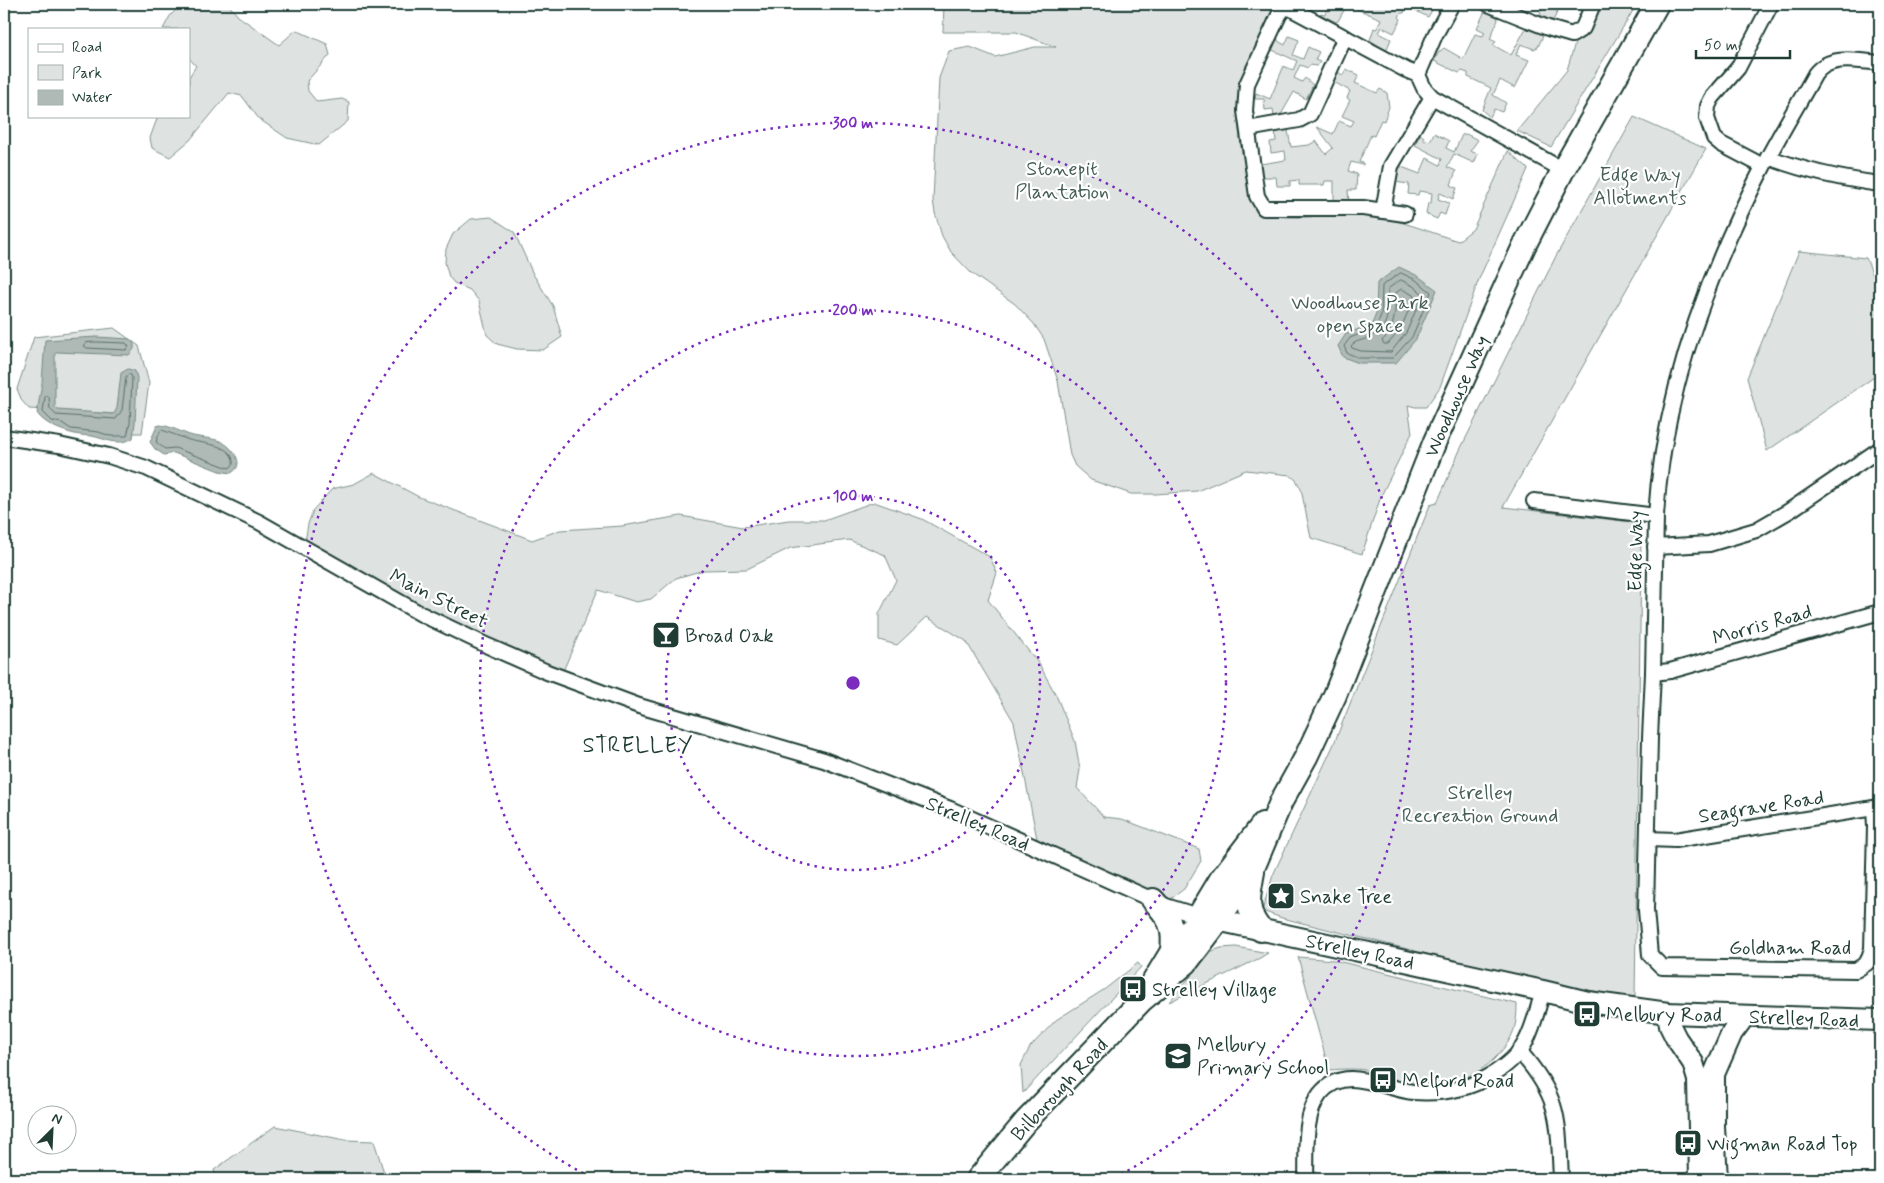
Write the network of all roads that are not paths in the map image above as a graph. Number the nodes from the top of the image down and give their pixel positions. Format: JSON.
{"nodes":[{"id":1,"x":1452,"y":4,"type":"edge"},
{"id":2,"x":1488,"y":4,"type":"edge"},
{"id":3,"x":1593,"y":4,"type":"edge"},
{"id":4,"x":1657,"y":4,"type":"edge"},
{"id":5,"x":1771,"y":4,"type":"edge"},
{"id":6,"x":1345,"y":37,"type":"junction"},
{"id":7,"x":1880,"y":63,"type":"edge"},
{"id":8,"x":1418,"y":75,"type":"junction"},
{"id":9,"x":1432,"y":97,"type":"junction"},
{"id":10,"x":1248,"y":129,"type":"junction"},
{"id":11,"x":1766,"y":162,"type":"junction"},
{"id":12,"x":1563,"y":170,"type":"junction"},
{"id":13,"x":1880,"y":184,"type":"edge"},
{"id":14,"x":1383,"y":211,"type":"junction"},
{"id":15,"x":1405,"y":214,"type":"dead end"},
{"id":16,"x":4,"y":436,"type":"edge"},
{"id":17,"x":1880,"y":449,"type":"edge"},
{"id":18,"x":1534,"y":501,"type":"dead end"},
{"id":19,"x":1656,"y":516,"type":"junction"},
{"id":20,"x":1655,"y":547,"type":"junction"},
{"id":21,"x":1880,"y":612,"type":"edge"},
{"id":22,"x":1653,"y":673,"type":"junction"},
{"id":23,"x":866,"y":776,"type":"joint"},
{"id":24,"x":1281,"y":802,"type":"junction"},
{"id":25,"x":1877,"y":808,"type":"edge"},
{"id":26,"x":1648,"y":839,"type":"junction"},
{"id":27,"x":1254,"y":866,"type":"junction"},
{"id":28,"x":1153,"y":900,"type":"junction"},
{"id":29,"x":1208,"y":918,"type":"junction"},
{"id":30,"x":1261,"y":930,"type":"junction"},
{"id":31,"x":1172,"y":951,"type":"junction"},
{"id":32,"x":1650,"y":955,"type":"joint"},
{"id":33,"x":1543,"y":990,"type":"junction"},
{"id":34,"x":1142,"y":1000,"type":"junction"},
{"id":35,"x":1668,"y":1013,"type":"junction"},
{"id":36,"x":1744,"y":1017,"type":"junction"},
{"id":37,"x":1880,"y":1020,"type":"edge"},
{"id":38,"x":1519,"y":1051,"type":"junction"},
{"id":39,"x":978,"y":1179,"type":"edge"},
{"id":40,"x":1306,"y":1179,"type":"edge"},
{"id":41,"x":1561,"y":1179,"type":"edge"},
{"id":42,"x":1700,"y":1179,"type":"edge"},
{"id":43,"x":1717,"y":1179,"type":"edge"}],
"edges":[{"from":1,"to":8,"type":"street"},
{"from":2,"to":3,"type":"street"},
{"from":4,"to":12,"type":"main road","name":"Woodhouse Way"},
{"from":5,"to":11,"type":"street"},
{"from":6,"to":8,"type":"street"},
{"from":6,"to":10,"type":"street"},
{"from":6,"to":10,"type":"street"},
{"from":7,"to":11,"type":"street","name":"Edge Way"},
{"from":8,"to":9,"type":"street"},
{"from":9,"to":12,"type":"street"},
{"from":9,"to":14,"type":"street"},
{"from":10,"to":14,"type":"street"},
{"from":11,"to":13,"type":"street"},
{"from":11,"to":19,"type":"street","name":"Edge Way"},
{"from":12,"to":24,"type":"main road","name":"Woodhouse Way"},
{"from":14,"to":15,"type":"street"},
{"from":16,"to":23,"type":"street","name":"Main Street"},
{"from":17,"to":20,"type":"street"},
{"from":18,"to":19,"type":"street"},
{"from":19,"to":20,"type":"street","name":"Edge Way"},
{"from":20,"to":22,"type":"street","name":"Edge Way"},
{"from":21,"to":22,"type":"street","name":"Morris Road"},
{"from":22,"to":26,"type":"street","name":"Edge Way"},
{"from":23,"to":28,"type":"street","name":"Strelley Road"},
{"from":24,"to":27,"type":"main road","name":"Woodhouse Way"},
{"from":24,"to":29,"type":"main road","name":"Woodhouse Way"},
{"from":25,"to":26,"type":"street","name":"Seagrave Road"},
{"from":25,"to":32,"type":"street","name":"Goldham Road"},
{"from":26,"to":32,"type":"street","name":"Edge Way"},
{"from":27,"to":29,"type":"main road","name":"Woodhouse Way"},
{"from":27,"to":30,"type":"main road"},
{"from":28,"to":29,"type":"street","name":"Strelley Road"},
{"from":28,"to":31,"type":"main road"},
{"from":29,"to":30,"type":"main road","name":"Strelley Road"},
{"from":29,"to":31,"type":"main road","name":"Bilborough Road"},
{"from":29,"to":34,"type":"main road","name":"Bilborough Road"},
{"from":30,"to":33,"type":"main road","name":"Strelley Road"},
{"from":31,"to":34,"type":"main road","name":"Bilborough Road"},
{"from":33,"to":35,"type":"main road","name":"Strelley Road"},
{"from":33,"to":38,"type":"street"},
{"from":34,"to":39,"type":"main road","name":"Bilborough Road"},
{"from":35,"to":36,"type":"main road","name":"Strelley Road"},
{"from":35,"to":42,"type":"main road"},
{"from":36,"to":37,"type":"main road","name":"Strelley Road"},
{"from":36,"to":43,"type":"main road"},
{"from":38,"to":40,"type":"street"},
{"from":38,"to":41,"type":"street"}]}
